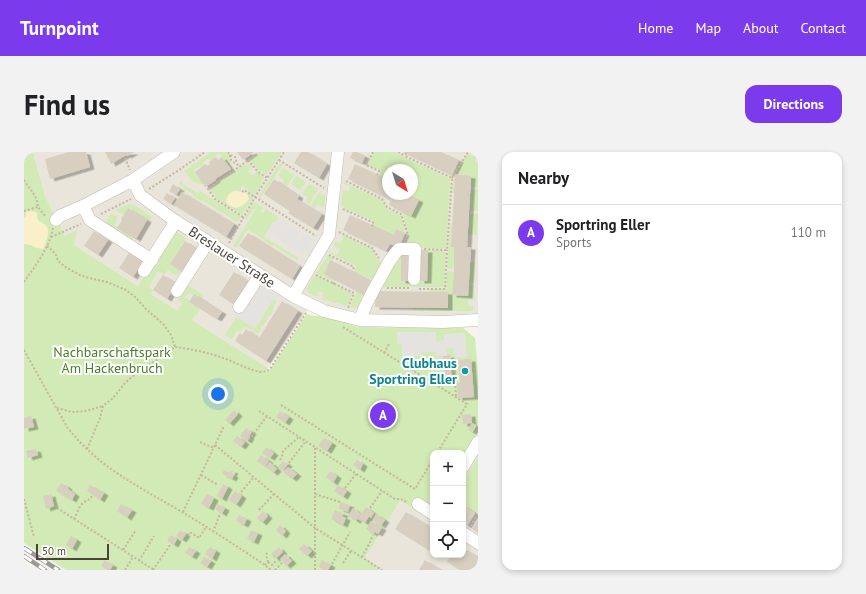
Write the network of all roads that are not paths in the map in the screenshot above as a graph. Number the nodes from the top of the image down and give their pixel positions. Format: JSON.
{"nodes":[{"id":1,"x":174,"y":152,"type":"edge"},
{"id":2,"x":338,"y":152,"type":"edge"},
{"id":3,"x":133,"y":180,"type":"junction"},
{"id":4,"x":83,"y":206,"type":"junction"},
{"id":5,"x":176,"y":221,"type":"junction"},
{"id":6,"x":55,"y":223,"type":"road end"},
{"id":7,"x":208,"y":242,"type":"junction"},
{"id":8,"x":152,"y":260,"type":"junction"},
{"id":9,"x":144,"y":271,"type":"dead end"},
{"id":10,"x":260,"y":275,"type":"junction"},
{"id":11,"x":414,"y":279,"type":"dead end"},
{"id":12,"x":177,"y":291,"type":"dead end"},
{"id":13,"x":293,"y":296,"type":"junction"},
{"id":14,"x":239,"y":307,"type":"dead end"},
{"id":15,"x":360,"y":320,"type":"junction"},
{"id":16,"x":478,"y":320,"type":"edge"},
{"id":17,"x":478,"y":442,"type":"edge"},
{"id":18,"x":466,"y":463,"type":"edge"},
{"id":19,"x":418,"y":504,"type":"road end"},
{"id":20,"x":430,"y":512,"type":"edge"},
{"id":21,"x":466,"y":535,"type":"edge"},
{"id":22,"x":478,"y":543,"type":"edge"}],
"edges":[{"from":1,"to":3,"type":"street"},
{"from":2,"to":13,"type":"street"},
{"from":3,"to":4,"type":"street"},
{"from":3,"to":5,"type":"street","name":"Breslauer Straße"},
{"from":4,"to":6,"type":"street"},
{"from":4,"to":8,"type":"street"},
{"from":5,"to":7,"type":"street","name":"Breslauer Straße"},
{"from":5,"to":8,"type":"street"},
{"from":7,"to":10,"type":"street","name":"Breslauer Straße"},
{"from":7,"to":12,"type":"street"},
{"from":8,"to":9,"type":"street"},
{"from":10,"to":13,"type":"street","name":"Breslauer Straße"},
{"from":10,"to":14,"type":"street"},
{"from":11,"to":15,"type":"street"},
{"from":13,"to":15,"type":"street","name":"Breslauer Straße"},
{"from":15,"to":16,"type":"street","name":"Breslauer Straße"},
{"from":17,"to":18,"type":"street"},
{"from":19,"to":20,"type":"street"},
{"from":21,"to":22,"type":"street"}]}
